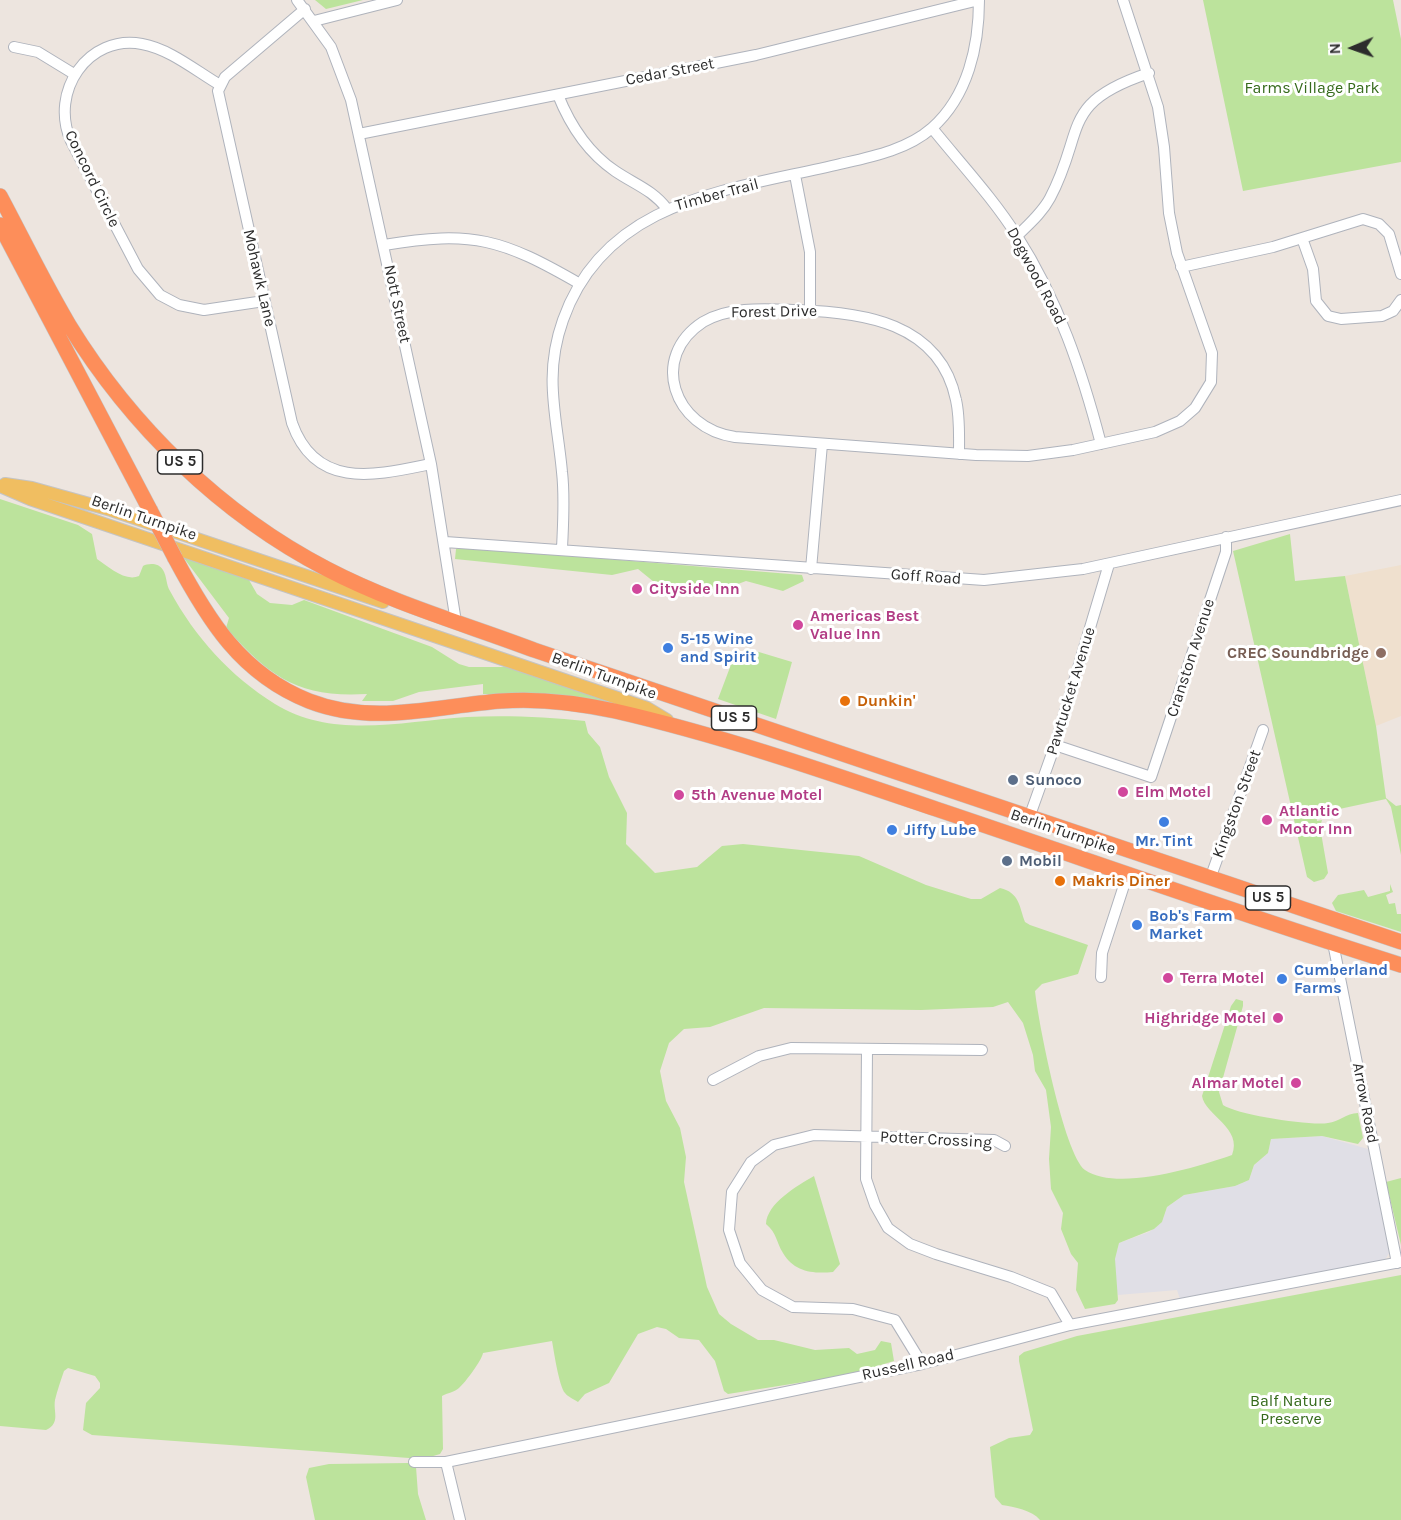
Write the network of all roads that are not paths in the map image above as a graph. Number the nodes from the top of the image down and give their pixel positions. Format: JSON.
{"nodes":[{"id":1,"x":398,"y":0,"type":"edge"},
{"id":2,"x":979,"y":0,"type":"edge"},
{"id":3,"x":1123,"y":0,"type":"edge"},
{"id":4,"x":301,"y":4,"type":"edge"},
{"id":5,"x":314,"y":21,"type":"junction"},
{"id":6,"x":14,"y":47,"type":"dead end"},
{"id":7,"x":1149,"y":73,"type":"junction"},
{"id":8,"x":74,"y":74,"type":"junction"},
{"id":9,"x":220,"y":86,"type":"junction"},
{"id":10,"x":558,"y":95,"type":"junction"},
{"id":11,"x":932,"y":128,"type":"junction"},
{"id":12,"x":359,"y":134,"type":"junction"},
{"id":13,"x":795,"y":175,"type":"junction"},
{"id":14,"x":0,"y":196,"type":"edge"},
{"id":15,"x":667,"y":208,"type":"junction"},
{"id":16,"x":0,"y":225,"type":"edge"},
{"id":17,"x":1017,"y":236,"type":"junction"},
{"id":18,"x":1302,"y":238,"type":"junction"},
{"id":19,"x":384,"y":245,"type":"junction"},
{"id":20,"x":1181,"y":267,"type":"junction"},
{"id":21,"x":1401,"y":274,"type":"edge"},
{"id":22,"x":580,"y":284,"type":"junction"},
{"id":23,"x":1401,"y":300,"type":"edge"},
{"id":24,"x":264,"y":301,"type":"junction"},
{"id":25,"x":810,"y":310,"type":"junction"},
{"id":26,"x":822,"y":444,"type":"junction"},
{"id":27,"x":1101,"y":444,"type":"junction"},
{"id":28,"x":959,"y":454,"type":"junction"},
{"id":29,"x":431,"y":464,"type":"junction"},
{"id":30,"x":0,"y":484,"type":"edge"},
{"id":31,"x":1401,"y":500,"type":"edge"},
{"id":32,"x":1226,"y":537,"type":"junction"},
{"id":33,"x":445,"y":542,"type":"junction"},
{"id":34,"x":562,"y":549,"type":"junction"},
{"id":35,"x":1110,"y":564,"type":"junction"},
{"id":36,"x":811,"y":569,"type":"junction"},
{"id":37,"x":456,"y":622,"type":"junction"},
{"id":38,"x":459,"y":646,"type":"junction"},
{"id":39,"x":681,"y":728,"type":"junction"},
{"id":40,"x":1263,"y":730,"type":"dead end"},
{"id":41,"x":1055,"y":745,"type":"junction"},
{"id":42,"x":1029,"y":818,"type":"junction"},
{"id":43,"x":1022,"y":838,"type":"junction"},
{"id":44,"x":1128,"y":873,"type":"junction"},
{"id":45,"x":1210,"y":879,"type":"junction"},
{"id":46,"x":1326,"y":918,"type":"junction"},
{"id":47,"x":1401,"y":942,"type":"edge"},
{"id":48,"x":1332,"y":943,"type":"junction"},
{"id":49,"x":1401,"y":965,"type":"edge"},
{"id":50,"x":1101,"y":977,"type":"dead end"},
{"id":51,"x":867,"y":1049,"type":"junction"},
{"id":52,"x":982,"y":1050,"type":"dead end"},
{"id":53,"x":713,"y":1080,"type":"dead end"},
{"id":54,"x":867,"y":1137,"type":"junction"},
{"id":55,"x":1005,"y":1146,"type":"dead end"},
{"id":56,"x":1399,"y":1263,"type":"edge"},
{"id":57,"x":1070,"y":1325,"type":"junction"},
{"id":58,"x":922,"y":1364,"type":"junction"},
{"id":59,"x":414,"y":1462,"type":"dead end"},
{"id":60,"x":446,"y":1462,"type":"junction"},
{"id":61,"x":460,"y":1520,"type":"edge"}],
"edges":[{"from":1,"to":5,"type":"street"},
{"from":2,"to":10,"type":"street","name":"Cedar Street"},
{"from":2,"to":11,"type":"street","name":"Timber Trail"},
{"from":3,"to":7,"type":"street","name":"Forest Drive"},
{"from":4,"to":5,"type":"street","name":"Nott Street"},
{"from":4,"to":9,"type":"street"},
{"from":5,"to":12,"type":"street","name":"Nott Street"},
{"from":6,"to":8,"type":"street"},
{"from":7,"to":17,"type":"street"},
{"from":7,"to":20,"type":"street","name":"Forest Drive"},
{"from":8,"to":9,"type":"street","name":"Concord Circle"},
{"from":8,"to":24,"type":"street","name":"Concord Circle"},
{"from":9,"to":24,"type":"street","name":"Mohawk Lane"},
{"from":10,"to":12,"type":"street","name":"Cedar Street"},
{"from":10,"to":15,"type":"street"},
{"from":11,"to":13,"type":"street","name":"Timber Trail"},
{"from":11,"to":17,"type":"street","name":"Dogwood Road"},
{"from":12,"to":19,"type":"street","name":"Nott Street"},
{"from":13,"to":15,"type":"street","name":"Timber Trail"},
{"from":13,"to":25,"type":"street"},
{"from":14,"to":37,"type":"highway","number":"US 5"},
{"from":15,"to":22,"type":"street","name":"Timber Trail"},
{"from":16,"to":39,"type":"highway","number":"US 5","bridge":true},
{"from":17,"to":27,"type":"street","name":"Dogwood Road"},
{"from":18,"to":20,"type":"street"},
{"from":18,"to":21,"type":"street"},
{"from":18,"to":23,"type":"street"},
{"from":19,"to":22,"type":"street"},
{"from":19,"to":29,"type":"street","name":"Nott Street"},
{"from":20,"to":27,"type":"street","name":"Forest Drive"},
{"from":22,"to":34,"type":"street","name":"Timber Trail"},
{"from":24,"to":29,"type":"street","name":"Mohawk Lane"},
{"from":25,"to":26,"type":"street","name":"Forest Drive"},
{"from":25,"to":28,"type":"street","name":"Forest Drive"},
{"from":26,"to":28,"type":"street","name":"Forest Drive"},
{"from":26,"to":36,"type":"street"},
{"from":27,"to":28,"type":"street","name":"Forest Drive"},
{"from":29,"to":33,"type":"street","name":"Nott Street"},
{"from":30,"to":37,"type":"main road","name":"Berlin Turnpike"},
{"from":30,"to":38,"type":"main road","name":"Berlin Turnpike"},
{"from":31,"to":32,"type":"street","name":"Goff Road"},
{"from":32,"to":35,"type":"street","name":"Goff Road"},
{"from":32,"to":41,"type":"street","name":"Cranston Avenue"},
{"from":33,"to":34,"type":"street","name":"Goff Road"},
{"from":33,"to":37,"type":"street","name":"Nott Street"},
{"from":34,"to":36,"type":"street","name":"Goff Road"},
{"from":35,"to":36,"type":"street","name":"Goff Road"},
{"from":35,"to":41,"type":"street","name":"Pawtucket Avenue"},
{"from":37,"to":38,"type":"main road"},
{"from":37,"to":42,"type":"highway","name":"Berlin Turnpike","number":"US 5"},
{"from":38,"to":39,"type":"main road","name":"Berlin Turnpike"},
{"from":39,"to":43,"type":"highway","name":"Berlin Turnpike","number":"US 5"},
{"from":40,"to":45,"type":"street","name":"Kingston Street"},
{"from":41,"to":42,"type":"street","name":"Pawtucket Avenue"},
{"from":42,"to":43,"type":"highway"},
{"from":42,"to":45,"type":"highway","name":"Berlin Turnpike","number":"US 5"},
{"from":43,"to":44,"type":"highway","name":"Berlin Turnpike","number":"US 5"},
{"from":44,"to":48,"type":"highway","name":"Berlin Turnpike","number":"US 5"},
{"from":44,"to":50,"type":"street"},
{"from":45,"to":46,"type":"highway","name":"Berlin Turnpike","number":"US 5"},
{"from":46,"to":47,"type":"highway","name":"Berlin Turnpike","number":"US 5"},
{"from":46,"to":48,"type":"highway"},
{"from":48,"to":49,"type":"highway","name":"Berlin Turnpike","number":"US 5"},
{"from":48,"to":56,"type":"street","name":"Arrow Road"},
{"from":51,"to":52,"type":"street"},
{"from":51,"to":53,"type":"street"},
{"from":51,"to":54,"type":"street"},
{"from":54,"to":55,"type":"street","name":"Potter Crossing"},
{"from":54,"to":57,"type":"street"},
{"from":54,"to":58,"type":"street","name":"Potter Crossing"},
{"from":56,"to":57,"type":"street","name":"Russell Road"},
{"from":57,"to":58,"type":"street","name":"Russell Road"},
{"from":58,"to":60,"type":"street","name":"Russell Road"},
{"from":59,"to":60,"type":"street","name":"Russell Road"},
{"from":60,"to":61,"type":"street"}]}
